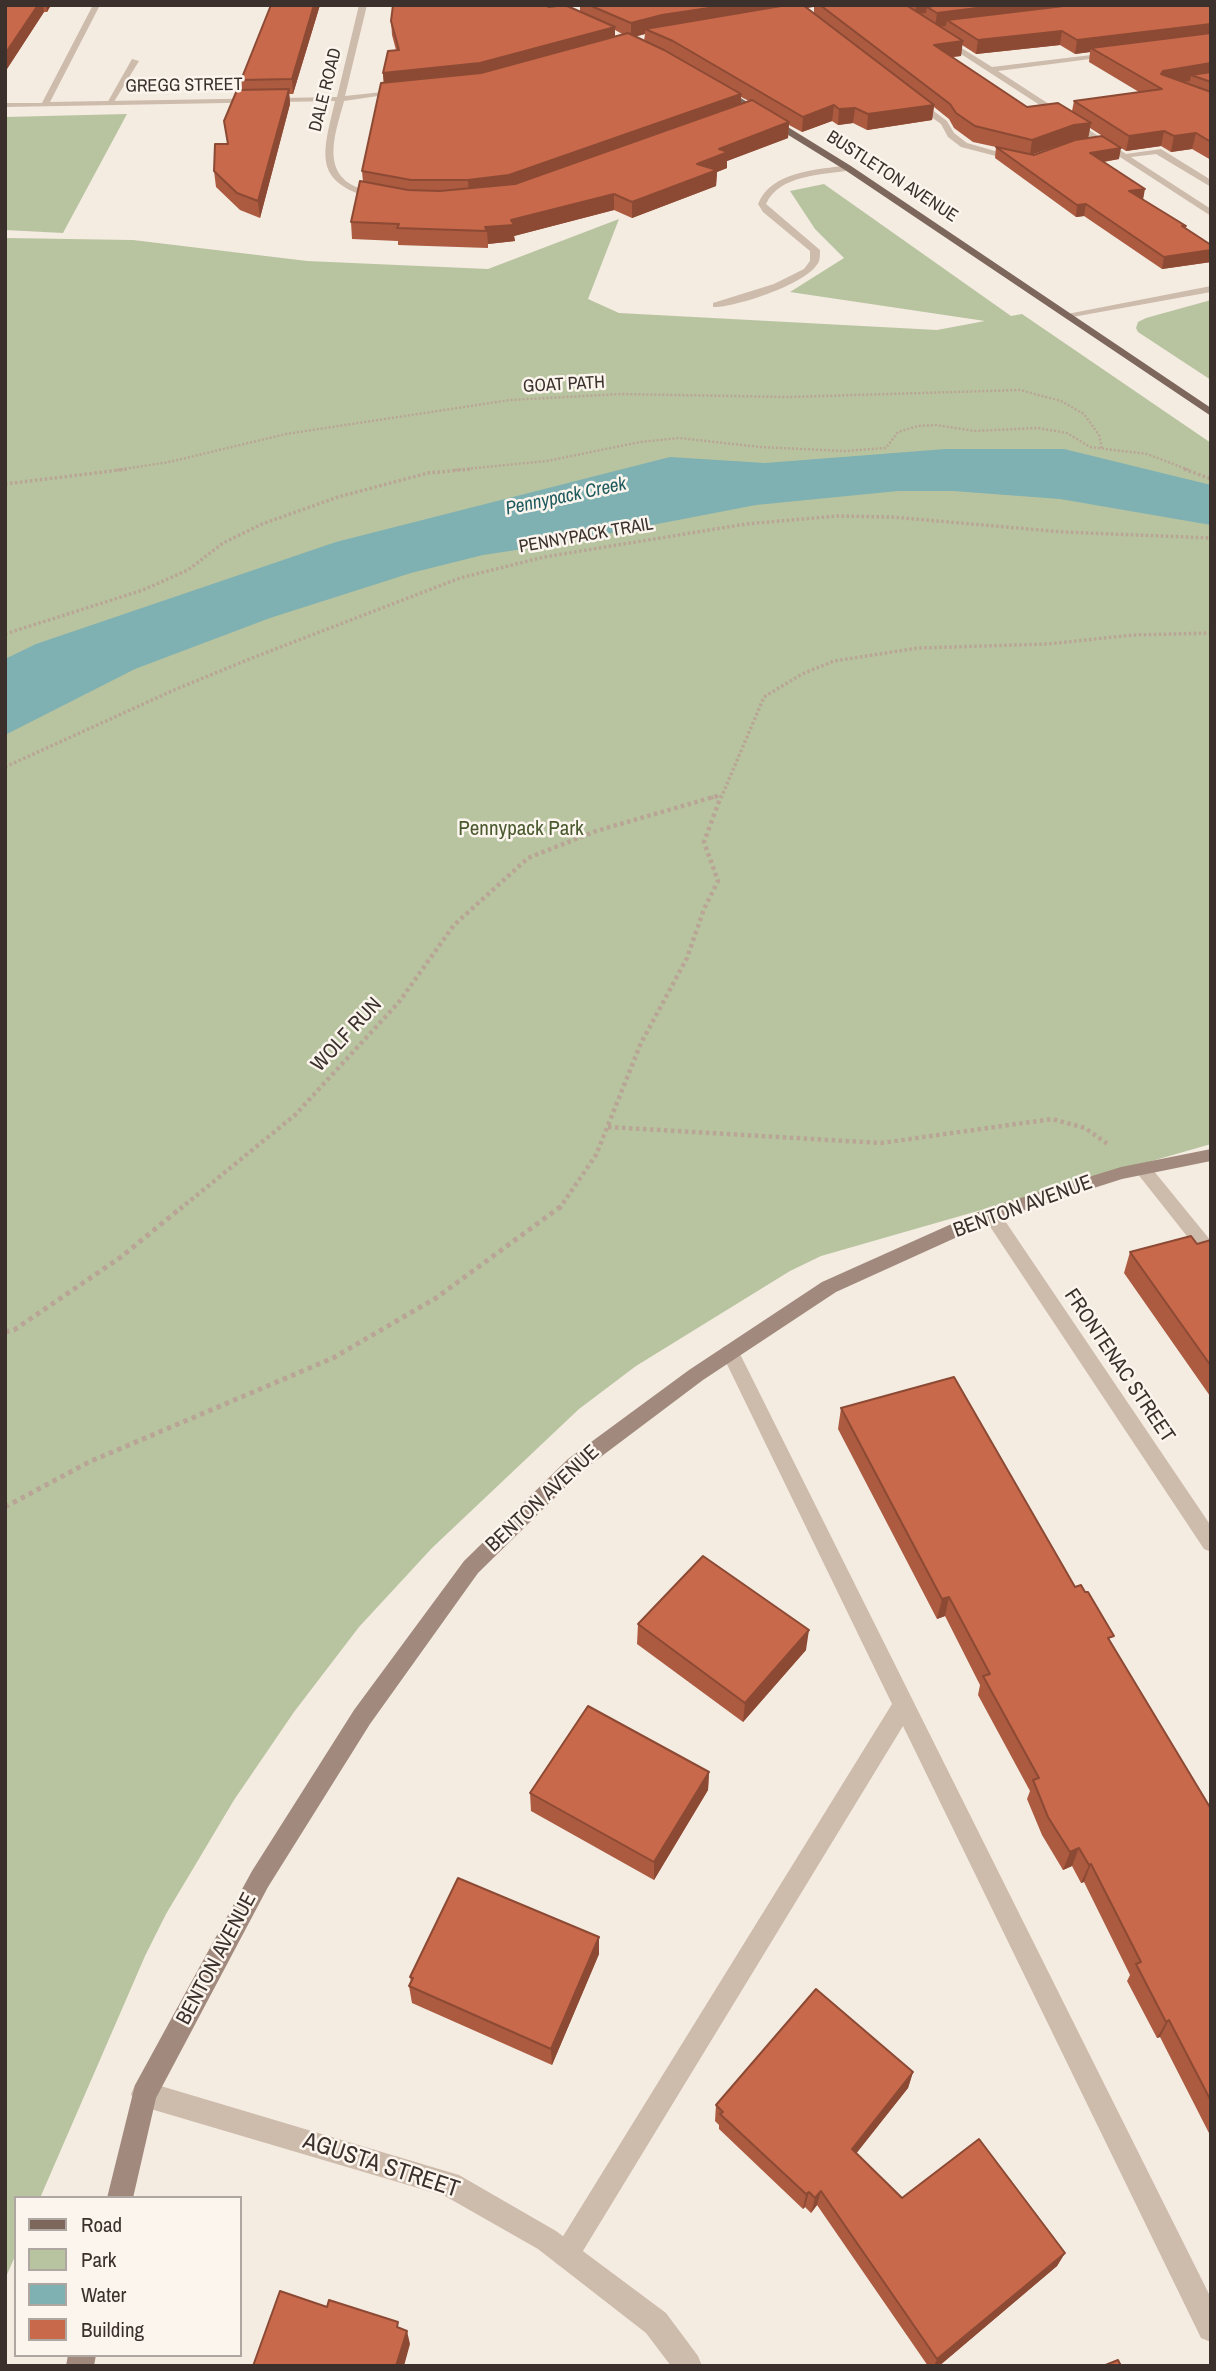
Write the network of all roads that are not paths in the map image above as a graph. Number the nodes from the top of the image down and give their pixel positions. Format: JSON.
{"nodes":[{"id":1,"x":97,"y":5,"type":"edge"},
{"id":2,"x":363,"y":5,"type":"edge"},
{"id":3,"x":932,"y":31,"type":"edge"},
{"id":4,"x":1129,"y":52,"type":"edge"},
{"id":5,"x":135,"y":61,"type":"dead end"},
{"id":6,"x":991,"y":69,"type":"junction"},
{"id":7,"x":714,"y":86,"type":"edge"},
{"id":8,"x":406,"y":92,"type":"edge"},
{"id":9,"x":911,"y":97,"type":"edge"},
{"id":10,"x":339,"y":99,"type":"junction"},
{"id":11,"x":109,"y":103,"type":"junction"},
{"id":12,"x":5,"y":105,"type":"edge"},
{"id":13,"x":45,"y":105,"type":"junction"},
{"id":14,"x":754,"y":110,"type":"junction"},
{"id":15,"x":742,"y":114,"type":"edge"},
{"id":16,"x":1104,"y":143,"type":"junction"},
{"id":17,"x":1083,"y":145,"type":"edge"},
{"id":18,"x":1123,"y":155,"type":"junction"},
{"id":19,"x":1031,"y":161,"type":"edge"},
{"id":20,"x":848,"y":168,"type":"junction"},
{"id":21,"x":1211,"y":184,"type":"edge"},
{"id":22,"x":395,"y":200,"type":"edge"},
{"id":23,"x":1211,"y":213,"type":"edge"},
{"id":24,"x":1211,"y":289,"type":"edge"},
{"id":25,"x":716,"y":305,"type":"dead end"},
{"id":26,"x":1067,"y":316,"type":"junction"},
{"id":27,"x":1207,"y":411,"type":"edge"},
{"id":28,"x":1211,"y":422,"type":"edge"},
{"id":29,"x":1211,"y":1155,"type":"edge"},
{"id":30,"x":1143,"y":1169,"type":"junction"},
{"id":31,"x":991,"y":1214,"type":"junction"},
{"id":32,"x":1211,"y":1254,"type":"edge"},
{"id":33,"x":730,"y":1352,"type":"junction"},
{"id":34,"x":1211,"y":1543,"type":"edge"},
{"id":35,"x":904,"y":1705,"type":"junction"},
{"id":36,"x":144,"y":2094,"type":"junction"},
{"id":37,"x":120,"y":2196,"type":"edge"},
{"id":38,"x":566,"y":2255,"type":"junction"},
{"id":39,"x":1211,"y":2328,"type":"edge"},
{"id":40,"x":688,"y":2366,"type":"edge"}],
"edges":[{"from":1,"to":13,"type":"street"},
{"from":2,"to":10,"type":"street","name":"DALE ROAD"},
{"from":3,"to":6,"type":"street"},
{"from":4,"to":6,"type":"street"},
{"from":5,"to":11,"type":"street"},
{"from":6,"to":16,"type":"street"},
{"from":7,"to":14,"type":"main road","name":"BUSTLETON AVENUE"},
{"from":8,"to":10,"type":"street","name":"GREGG STREET"},
{"from":9,"to":19,"type":"street"},
{"from":10,"to":11,"type":"street","name":"GREGG STREET"},
{"from":10,"to":22,"type":"street","name":"DALE ROAD"},
{"from":11,"to":13,"type":"street","name":"GREGG STREET"},
{"from":12,"to":13,"type":"street","name":"GREGG STREET"},
{"from":14,"to":15,"type":"street"},
{"from":14,"to":20,"type":"main road","name":"BUSTLETON AVENUE"},
{"from":16,"to":17,"type":"street"},
{"from":16,"to":18,"type":"street"},
{"from":18,"to":21,"type":"street"},
{"from":18,"to":23,"type":"street"},
{"from":20,"to":25,"type":"street"},
{"from":20,"to":26,"type":"main road","name":"BUSTLETON AVENUE"},
{"from":24,"to":26,"type":"street"},
{"from":26,"to":27,"type":"main road","name":"BUSTLETON AVENUE"},
{"from":27,"to":28,"type":"main road","name":"BUSTLETON AVENUE"},
{"from":29,"to":30,"type":"street","name":"BENTON AVENUE"},
{"from":30,"to":31,"type":"street","name":"BENTON AVENUE"},
{"from":30,"to":32,"type":"street"},
{"from":31,"to":33,"type":"street","name":"BENTON AVENUE"},
{"from":31,"to":34,"type":"street","name":"FRONTENAC STREET"},
{"from":33,"to":35,"type":"street"},
{"from":33,"to":36,"type":"street","name":"BENTON AVENUE"},
{"from":35,"to":38,"type":"street"},
{"from":35,"to":39,"type":"street"},
{"from":36,"to":37,"type":"street","name":"BENTON AVENUE"},
{"from":36,"to":38,"type":"street","name":"AGUSTA STREET"},
{"from":38,"to":40,"type":"street","name":"AGUSTA STREET"}]}
